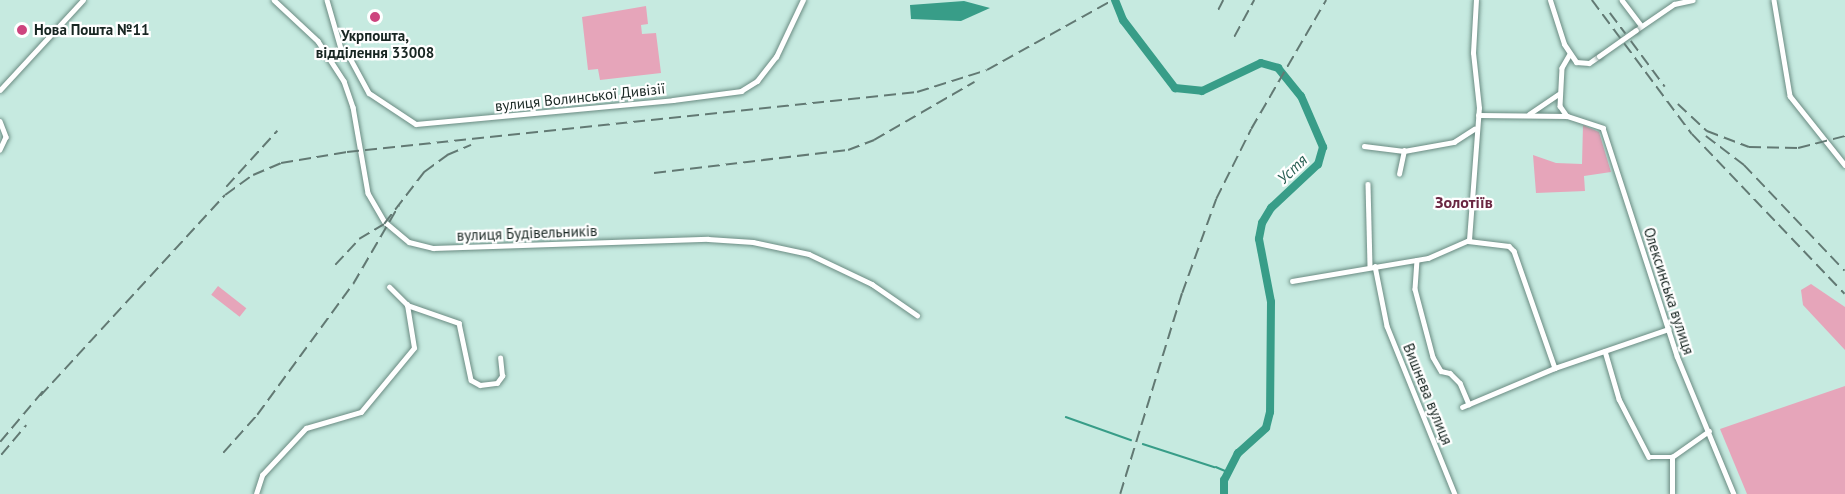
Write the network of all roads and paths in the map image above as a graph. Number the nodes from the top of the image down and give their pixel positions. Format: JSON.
{"nodes":[{"id":1,"x":83,"y":0,"type":"edge"},
{"id":2,"x":274,"y":0,"type":"edge"},
{"id":3,"x":327,"y":0,"type":"edge"},
{"id":4,"x":803,"y":0,"type":"edge"},
{"id":5,"x":1476,"y":0,"type":"edge"},
{"id":6,"x":1550,"y":0,"type":"edge"},
{"id":7,"x":1623,"y":0,"type":"edge"},
{"id":8,"x":1693,"y":0,"type":"edge"},
{"id":9,"x":1774,"y":0,"type":"edge"},
{"id":10,"x":1673,"y":2,"type":"edge"},
{"id":11,"x":1639,"y":28,"type":"junction"},
{"id":12,"x":342,"y":52,"type":"junction"},
{"id":13,"x":1570,"y":54,"type":"junction"},
{"id":14,"x":333,"y":61,"type":"junction"},
{"id":15,"x":0,"y":90,"type":"edge"},
{"id":16,"x":1559,"y":94,"type":"junction"},
{"id":17,"x":1529,"y":114,"type":"junction"},
{"id":18,"x":1478,"y":115,"type":"junction"},
{"id":19,"x":1568,"y":116,"type":"junction"},
{"id":20,"x":0,"y":121,"type":"edge"},
{"id":21,"x":1474,"y":129,"type":"junction"},
{"id":22,"x":1365,"y":146,"type":"dead end"},
{"id":23,"x":0,"y":150,"type":"edge"},
{"id":24,"x":1404,"y":151,"type":"junction"},
{"id":25,"x":1845,"y":165,"type":"edge"},
{"id":26,"x":1399,"y":174,"type":"dead end"},
{"id":27,"x":1368,"y":184,"type":"dead end"},
{"id":28,"x":1468,"y":242,"type":"junction"},
{"id":29,"x":1417,"y":260,"type":"junction"},
{"id":30,"x":1373,"y":267,"type":"junction"},
{"id":31,"x":1292,"y":281,"type":"dead end"},
{"id":32,"x":389,"y":287,"type":"dead end"},
{"id":33,"x":407,"y":304,"type":"junction"},
{"id":34,"x":917,"y":315,"type":"dead end"},
{"id":35,"x":1668,"y":329,"type":"junction"},
{"id":36,"x":1605,"y":351,"type":"junction"},
{"id":37,"x":500,"y":358,"type":"dead end"},
{"id":38,"x":1555,"y":368,"type":"junction"},
{"id":39,"x":1469,"y":404,"type":"junction"},
{"id":40,"x":1462,"y":407,"type":"dead end"},
{"id":41,"x":1709,"y":431,"type":"junction"},
{"id":42,"x":1672,"y":457,"type":"junction"},
{"id":43,"x":256,"y":494,"type":"edge"},
{"id":44,"x":1455,"y":494,"type":"edge"},
{"id":45,"x":1672,"y":494,"type":"edge"},
{"id":46,"x":1734,"y":494,"type":"edge"}],
"edges":[{"from":1,"to":15,"type":"street"},
{"from":2,"to":14,"type":"street","name":"вулиця Будівельників"},
{"from":3,"to":12,"type":"street"},
{"from":4,"to":12,"type":"street","name":"вулиця Волинської Дивізії"},
{"from":5,"to":18,"type":"street"},
{"from":6,"to":13,"type":"main road"},
{"from":7,"to":11,"type":"street"},
{"from":8,"to":10,"type":"main road"},
{"from":9,"to":25,"type":"street"},
{"from":10,"to":11,"type":"main road"},
{"from":11,"to":13,"type":"main road","bridge":true},
{"from":12,"to":14,"type":"street"},
{"from":13,"to":16,"type":"street"},
{"from":14,"to":34,"type":"street","name":"вулиця Будівельників"},
{"from":16,"to":17,"type":"street"},
{"from":16,"to":19,"type":"street"},
{"from":17,"to":18,"type":"street","name":"Олексинська вулиця"},
{"from":17,"to":19,"type":"street","name":"Олексинська вулиця"},
{"from":18,"to":21,"type":"street"},
{"from":19,"to":35,"type":"street","name":"Олексинська вулиця"},
{"from":20,"to":23,"type":"street"},
{"from":21,"to":24,"type":"street"},
{"from":21,"to":28,"type":"street"},
{"from":22,"to":24,"type":"street"},
{"from":24,"to":26,"type":"street"},
{"from":27,"to":30,"type":"street","name":"Вишнева вулиця"},
{"from":28,"to":29,"type":"street"},
{"from":28,"to":38,"type":"street"},
{"from":29,"to":30,"type":"street"},
{"from":29,"to":39,"type":"street"},
{"from":30,"to":31,"type":"street"},
{"from":30,"to":44,"type":"street","name":"Вишнева вулиця"},
{"from":32,"to":33,"type":"street"},
{"from":33,"to":37,"type":"street"},
{"from":33,"to":43,"type":"street"},
{"from":35,"to":36,"type":"street"},
{"from":35,"to":41,"type":"street","name":"Олексинська вулиця"},
{"from":36,"to":38,"type":"street"},
{"from":36,"to":42,"type":"street"},
{"from":38,"to":39,"type":"street"},
{"from":39,"to":40,"type":"street"},
{"from":41,"to":42,"type":"street"},
{"from":41,"to":46,"type":"street","name":"Олексинська вулиця"},
{"from":42,"to":45,"type":"street"}]}
